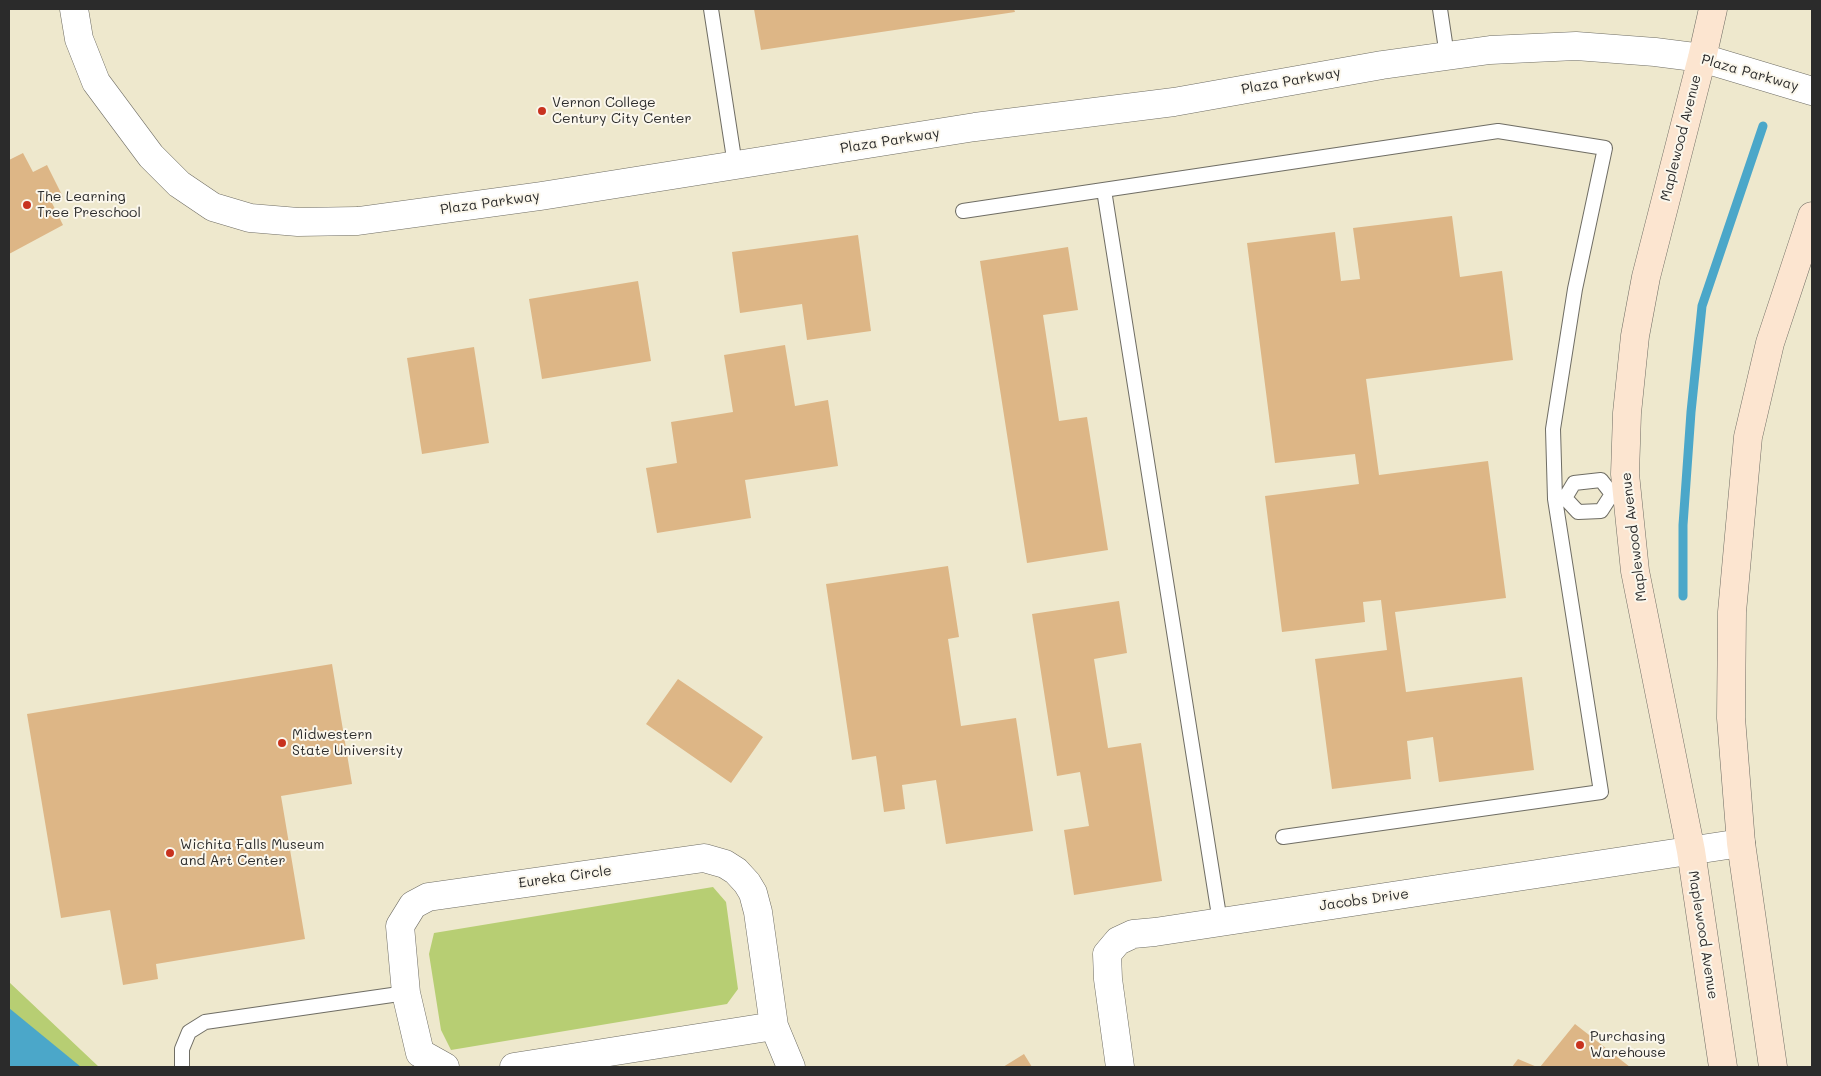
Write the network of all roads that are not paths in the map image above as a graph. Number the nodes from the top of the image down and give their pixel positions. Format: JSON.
{"nodes":[{"id":1,"x":74,"y":9,"type":"edge"},
{"id":2,"x":711,"y":9,"type":"edge"},
{"id":3,"x":1440,"y":9,"type":"edge"},
{"id":4,"x":1713,"y":9,"type":"edge"},
{"id":5,"x":1447,"y":56,"type":"junction"},
{"id":6,"x":1702,"y":58,"type":"junction"},
{"id":7,"x":1812,"y":91,"type":"edge"},
{"id":8,"x":735,"y":165,"type":"junction"},
{"id":9,"x":1104,"y":190,"type":"junction"},
{"id":10,"x":963,"y":211,"type":"dead end"},
{"id":11,"x":1812,"y":216,"type":"edge"},
{"id":12,"x":1620,"y":494,"type":"junction"},
{"id":13,"x":1560,"y":498,"type":"junction"},
{"id":14,"x":1284,"y":837,"type":"dead end"},
{"id":15,"x":1741,"y":843,"type":"junction"},
{"id":16,"x":1690,"y":851,"type":"junction"},
{"id":17,"x":1220,"y":922,"type":"junction"},
{"id":18,"x":406,"y":993,"type":"junction"},
{"id":19,"x":774,"y":1026,"type":"junction"},
{"id":20,"x":435,"y":1065,"type":"edge"},
{"id":21,"x":182,"y":1067,"type":"edge"},
{"id":22,"x":514,"y":1067,"type":"edge"},
{"id":23,"x":791,"y":1067,"type":"edge"},
{"id":24,"x":1120,"y":1067,"type":"edge"},
{"id":25,"x":1723,"y":1067,"type":"edge"},
{"id":26,"x":1773,"y":1067,"type":"edge"}],
"edges":[{"from":1,"to":8,"type":"street","name":"Plaza Parkway"},
{"from":2,"to":8,"type":"lane"},
{"from":3,"to":5,"type":"lane"},
{"from":4,"to":6,"type":"street","name":"Maplewood Avenue"},
{"from":5,"to":6,"type":"street","name":"Plaza Parkway"},
{"from":5,"to":8,"type":"street","name":"Plaza Parkway"},
{"from":6,"to":7,"type":"street","name":"Plaza Parkway"},
{"from":6,"to":12,"type":"street","name":"Maplewood Avenue"},
{"from":9,"to":10,"type":"lane"},
{"from":9,"to":13,"type":"lane"},
{"from":9,"to":17,"type":"lane"},
{"from":11,"to":15,"type":"street"},
{"from":12,"to":13,"type":"lane"},
{"from":12,"to":13,"type":"lane"},
{"from":12,"to":16,"type":"street","name":"Maplewood Avenue"},
{"from":13,"to":14,"type":"lane"},
{"from":15,"to":16,"type":"street","name":"Jacobs Drive"},
{"from":15,"to":26,"type":"street"},
{"from":16,"to":17,"type":"street","name":"Jacobs Drive"},
{"from":16,"to":25,"type":"street","name":"Maplewood Avenue"},
{"from":17,"to":24,"type":"street","name":"Jacobs Drive"},
{"from":18,"to":19,"type":"street","name":"Eureka Circle"},
{"from":18,"to":20,"type":"street","name":"Eureka Circle"},
{"from":18,"to":21,"type":"lane"},
{"from":19,"to":22,"type":"street"},
{"from":19,"to":23,"type":"street","name":"Eureka Circle"}]}
